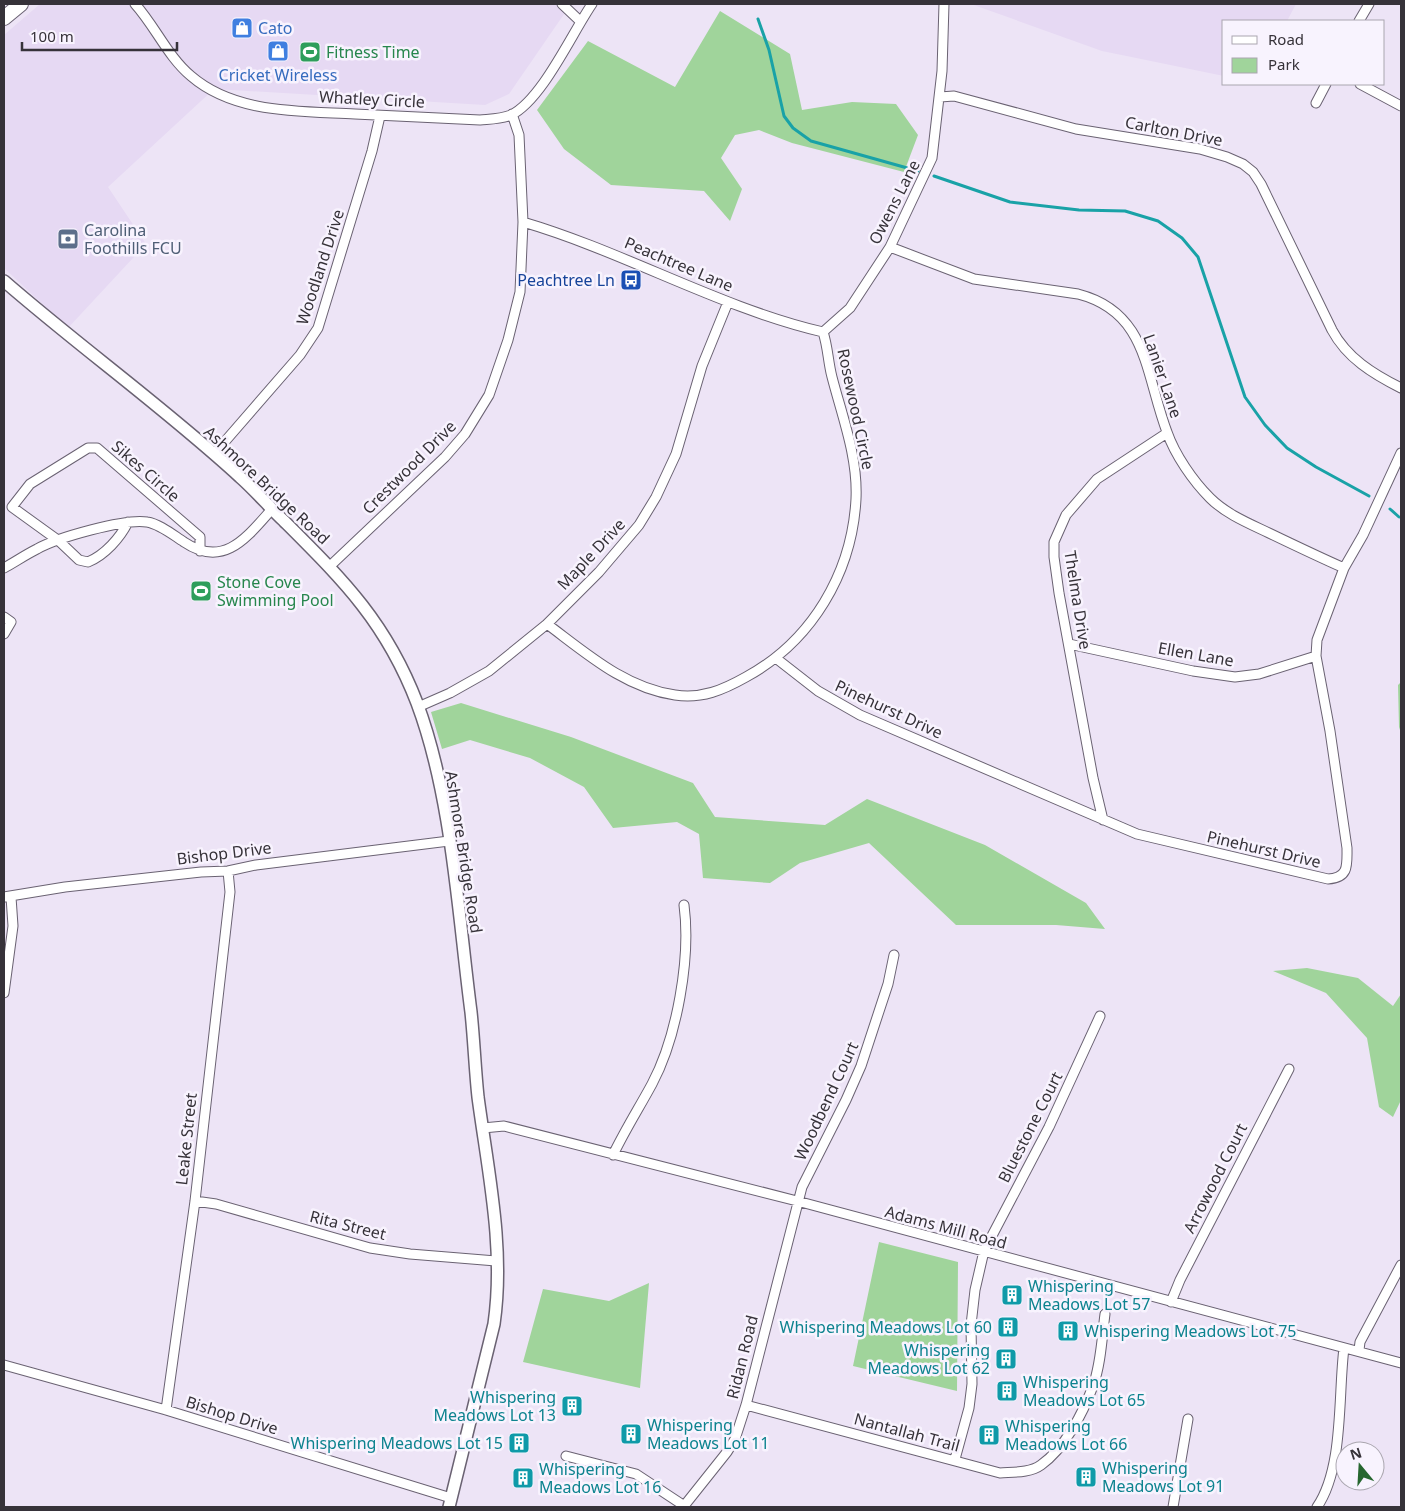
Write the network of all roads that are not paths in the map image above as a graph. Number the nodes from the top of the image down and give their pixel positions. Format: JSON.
{"nodes":[{"id":1,"x":21,"y":4,"type":"edge"},
{"id":2,"x":135,"y":4,"type":"edge"},
{"id":3,"x":562,"y":4,"type":"edge"},
{"id":4,"x":592,"y":4,"type":"edge"},
{"id":5,"x":944,"y":4,"type":"edge"},
{"id":6,"x":1368,"y":4,"type":"edge"},
{"id":7,"x":4,"y":18,"type":"edge"},
{"id":8,"x":1360,"y":20,"type":"edge"},
{"id":9,"x":580,"y":21,"type":"junction"},
{"id":10,"x":1325,"y":85,"type":"edge"},
{"id":11,"x":1362,"y":85,"type":"edge"},
{"id":12,"x":940,"y":97,"type":"junction"},
{"id":13,"x":1316,"y":103,"type":"dead end"},
{"id":14,"x":1401,"y":106,"type":"edge"},
{"id":15,"x":512,"y":114,"type":"junction"},
{"id":16,"x":380,"y":116,"type":"junction"},
{"id":17,"x":523,"y":222,"type":"junction"},
{"id":18,"x":890,"y":247,"type":"junction"},
{"id":19,"x":4,"y":281,"type":"edge"},
{"id":20,"x":728,"y":302,"type":"junction"},
{"id":21,"x":823,"y":332,"type":"junction"},
{"id":22,"x":1401,"y":388,"type":"edge"},
{"id":23,"x":1167,"y":433,"type":"junction"},
{"id":24,"x":1401,"y":453,"type":"edge"},
{"id":25,"x":214,"y":454,"type":"junction"},
{"id":26,"x":272,"y":509,"type":"junction"},
{"id":27,"x":128,"y":522,"type":"junction"},
{"id":28,"x":59,"y":541,"type":"junction"},
{"id":29,"x":200,"y":551,"type":"junction"},
{"id":30,"x":330,"y":566,"type":"junction"},
{"id":31,"x":4,"y":568,"type":"edge"},
{"id":32,"x":1344,"y":568,"type":"junction"},
{"id":33,"x":4,"y":617,"type":"edge"},
{"id":34,"x":547,"y":624,"type":"junction"},
{"id":35,"x":4,"y":634,"type":"edge"},
{"id":36,"x":1069,"y":644,"type":"junction"},
{"id":37,"x":1316,"y":656,"type":"junction"},
{"id":38,"x":777,"y":659,"type":"junction"},
{"id":39,"x":418,"y":707,"type":"junction"},
{"id":40,"x":1103,"y":820,"type":"junction"},
{"id":41,"x":449,"y":841,"type":"junction"},
{"id":42,"x":228,"y":871,"type":"junction"},
{"id":43,"x":8,"y":897,"type":"edge"},
{"id":44,"x":684,"y":904,"type":"dead end"},
{"id":45,"x":894,"y":955,"type":"dead end"},
{"id":46,"x":4,"y":993,"type":"edge"},
{"id":47,"x":1100,"y":1016,"type":"dead end"},
{"id":48,"x":1289,"y":1069,"type":"dead end"},
{"id":49,"x":483,"y":1128,"type":"junction"},
{"id":50,"x":613,"y":1155,"type":"junction"},
{"id":51,"x":195,"y":1201,"type":"junction"},
{"id":52,"x":797,"y":1201,"type":"junction"},
{"id":53,"x":984,"y":1251,"type":"junction"},
{"id":54,"x":496,"y":1261,"type":"junction"},
{"id":55,"x":1401,"y":1265,"type":"edge"},
{"id":56,"x":1171,"y":1302,"type":"junction"},
{"id":57,"x":1105,"y":1314,"type":"dead end"},
{"id":58,"x":1344,"y":1348,"type":"junction"},
{"id":59,"x":1359,"y":1350,"type":"junction"},
{"id":60,"x":1401,"y":1363,"type":"edge"},
{"id":61,"x":4,"y":1365,"type":"edge"},
{"id":62,"x":746,"y":1405,"type":"junction"},
{"id":63,"x":166,"y":1410,"type":"junction"},
{"id":64,"x":1188,"y":1419,"type":"dead end"},
{"id":65,"x":566,"y":1456,"type":"dead end"},
{"id":66,"x":955,"y":1460,"type":"junction"},
{"id":67,"x":450,"y":1503,"type":"edge"},
{"id":68,"x":685,"y":1507,"type":"edge"},
{"id":69,"x":1174,"y":1507,"type":"edge"},
{"id":70,"x":1317,"y":1507,"type":"edge"}],
"edges":[{"from":1,"to":7,"type":"main road"},
{"from":2,"to":16,"type":"street","name":"Whatley Circle"},
{"from":3,"to":9,"type":"street"},
{"from":4,"to":9,"type":"street","name":"Whatley Circle"},
{"from":5,"to":12,"type":"street","name":"Owens Lane"},
{"from":6,"to":8,"type":"street"},
{"from":9,"to":15,"type":"street","name":"Whatley Circle"},
{"from":10,"to":13,"type":"street"},
{"from":11,"to":14,"type":"street"},
{"from":12,"to":18,"type":"street","name":"Owens Lane"},
{"from":12,"to":22,"type":"street","name":"Carlton Drive"},
{"from":15,"to":16,"type":"street","name":"Whatley Circle"},
{"from":15,"to":17,"type":"street","name":"Crestwood Drive"},
{"from":16,"to":25,"type":"street","name":"Woodland Drive"},
{"from":17,"to":20,"type":"street","name":"Peachtree Lane"},
{"from":17,"to":30,"type":"street","name":"Crestwood Drive"},
{"from":18,"to":21,"type":"street","name":"Owens Lane"},
{"from":18,"to":23,"type":"street","name":"Lanier Lane"},
{"from":19,"to":25,"type":"main road","name":"Ashmore Bridge Road"},
{"from":20,"to":21,"type":"street","name":"Peachtree Lane"},
{"from":20,"to":34,"type":"street","name":"Maple Drive"},
{"from":21,"to":38,"type":"street","name":"Rosewood Circle"},
{"from":23,"to":32,"type":"street","name":"Lanier Lane"},
{"from":23,"to":36,"type":"street","name":"Thelma Drive"},
{"from":24,"to":32,"type":"street","name":"Pinehurst Drive"},
{"from":25,"to":26,"type":"main road","name":"Ashmore Bridge Road"},
{"from":26,"to":29,"type":"street"},
{"from":26,"to":30,"type":"main road","name":"Ashmore Bridge Road"},
{"from":27,"to":28,"type":"street"},
{"from":27,"to":28,"type":"street"},
{"from":27,"to":29,"type":"street"},
{"from":28,"to":29,"type":"street","name":"Sikes Circle"},
{"from":28,"to":31,"type":"street"},
{"from":30,"to":39,"type":"main road","name":"Ashmore Bridge Road"},
{"from":32,"to":37,"type":"street","name":"Pinehurst Drive"},
{"from":33,"to":35,"type":"street"},
{"from":34,"to":38,"type":"street","name":"Rosewood Circle"},
{"from":34,"to":39,"type":"street","name":"Maple Drive"},
{"from":36,"to":37,"type":"street","name":"Ellen Lane"},
{"from":36,"to":40,"type":"street","name":"Thelma Drive"},
{"from":37,"to":40,"type":"street","name":"Pinehurst Drive"},
{"from":38,"to":40,"type":"street","name":"Pinehurst Drive"},
{"from":39,"to":41,"type":"main road","name":"Ashmore Bridge Road"},
{"from":41,"to":42,"type":"street","name":"Bishop Drive"},
{"from":41,"to":49,"type":"main road","name":"Ashmore Bridge Road"},
{"from":42,"to":43,"type":"street","name":"Bishop Drive"},
{"from":42,"to":51,"type":"street","name":"Leake Street"},
{"from":43,"to":46,"type":"street"},
{"from":44,"to":50,"type":"street"},
{"from":45,"to":52,"type":"street","name":"Woodbend Court"},
{"from":47,"to":53,"type":"street","name":"Bluestone Court"},
{"from":48,"to":56,"type":"street","name":"Arrowood Court"},
{"from":49,"to":50,"type":"street","name":"Adams Mill Road"},
{"from":49,"to":54,"type":"main road","name":"Ashmore Bridge Road"},
{"from":50,"to":52,"type":"street","name":"Adams Mill Road"},
{"from":51,"to":54,"type":"street","name":"Rita Street"},
{"from":51,"to":63,"type":"street","name":"Leake Street"},
{"from":52,"to":53,"type":"street","name":"Adams Mill Road"},
{"from":52,"to":62,"type":"street","name":"Ridan Road"},
{"from":53,"to":56,"type":"street","name":"Adams Mill Road"},
{"from":53,"to":66,"type":"street","name":"Bluestone Court"},
{"from":54,"to":67,"type":"main road","name":"Ashmore Bridge Road"},
{"from":55,"to":59,"type":"street"},
{"from":56,"to":58,"type":"street","name":"Adams Mill Road"},
{"from":57,"to":66,"type":"street","name":"Nantallah Trail"},
{"from":58,"to":59,"type":"street","name":"Adams Mill Road"},
{"from":58,"to":70,"type":"street"},
{"from":59,"to":60,"type":"street","name":"Adams Mill Road"},
{"from":61,"to":63,"type":"street","name":"Bishop Drive"},
{"from":62,"to":66,"type":"street","name":"Nantallah Trail"},
{"from":62,"to":68,"type":"street","name":"Ridan Road"},
{"from":63,"to":67,"type":"street","name":"Bishop Drive"},
{"from":64,"to":69,"type":"street"},
{"from":65,"to":68,"type":"street"}]}
